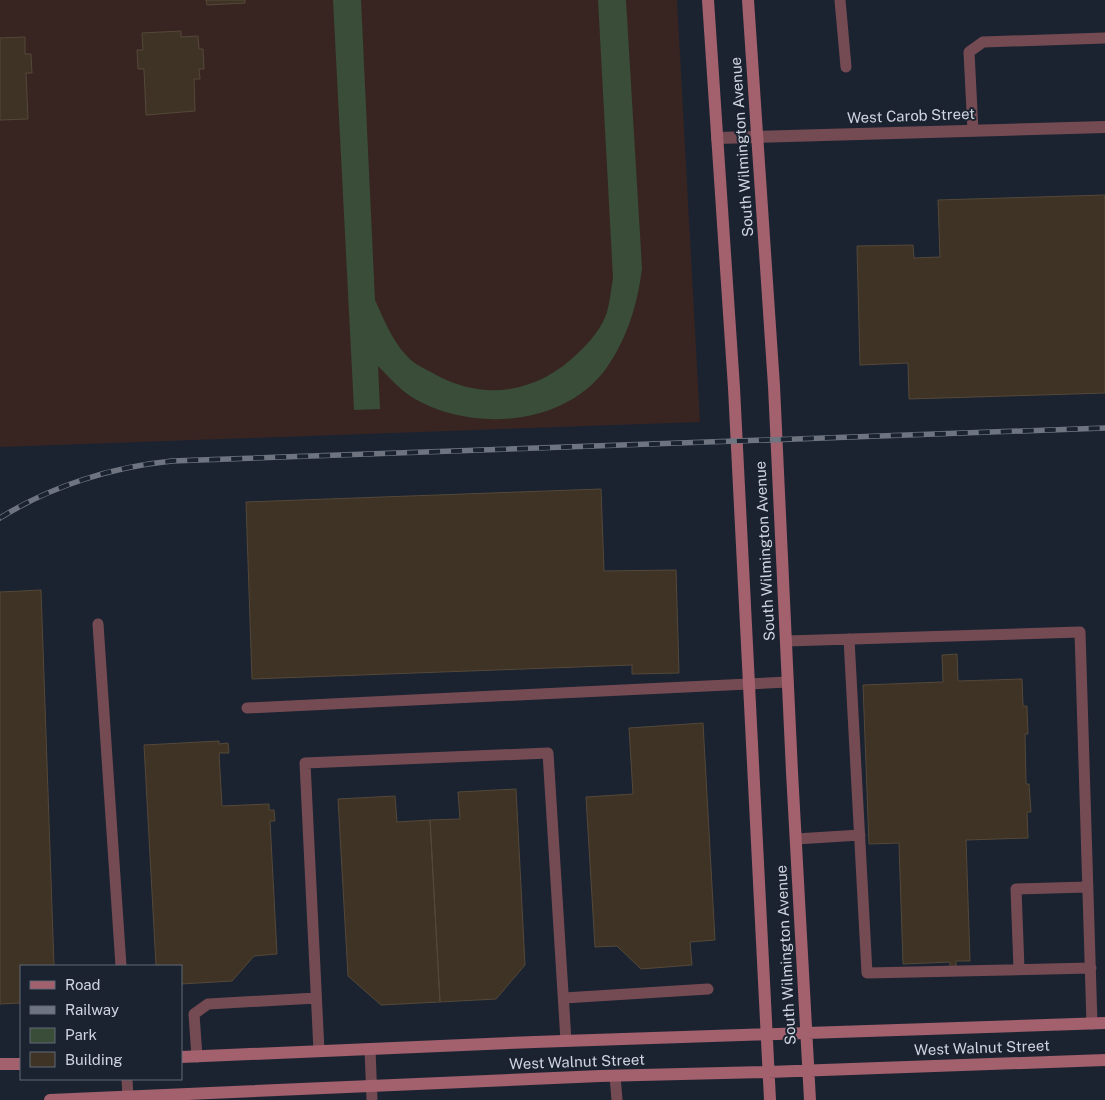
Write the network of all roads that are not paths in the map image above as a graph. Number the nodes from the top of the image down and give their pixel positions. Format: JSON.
{"nodes":[{"id":1,"x":708,"y":0,"type":"edge"},
{"id":2,"x":748,"y":0,"type":"edge"},
{"id":3,"x":840,"y":0,"type":"edge"},
{"id":4,"x":1105,"y":38,"type":"edge"},
{"id":5,"x":846,"y":66,"type":"dead end"},
{"id":6,"x":1105,"y":127,"type":"edge"},
{"id":7,"x":973,"y":130,"type":"junction"},
{"id":8,"x":758,"y":137,"type":"junction"},
{"id":9,"x":717,"y":138,"type":"junction"},
{"id":10,"x":98,"y":624,"type":"dead end"},
{"id":11,"x":849,"y":639,"type":"junction"},
{"id":12,"x":786,"y":641,"type":"junction"},
{"id":13,"x":788,"y":682,"type":"junction"},
{"id":14,"x":747,"y":684,"type":"junction"},
{"id":15,"x":247,"y":708,"type":"dead end"},
{"id":16,"x":860,"y":834,"type":"junction"},
{"id":17,"x":796,"y":839,"type":"junction"},
{"id":18,"x":1088,"y":887,"type":"junction"},
{"id":19,"x":121,"y":965,"type":"edge"},
{"id":20,"x":1091,"y":968,"type":"junction"},
{"id":21,"x":1019,"y":970,"type":"junction"},
{"id":22,"x":708,"y":989,"type":"dead end"},
{"id":23,"x":316,"y":998,"type":"junction"},
{"id":24,"x":564,"y":998,"type":"junction"},
{"id":25,"x":1099,"y":1024,"type":"edge"},
{"id":26,"x":807,"y":1034,"type":"junction"},
{"id":27,"x":766,"y":1035,"type":"junction"},
{"id":28,"x":566,"y":1041,"type":"junction"},
{"id":29,"x":370,"y":1049,"type":"junction"},
{"id":30,"x":319,"y":1052,"type":"junction"},
{"id":31,"x":197,"y":1057,"type":"junction"},
{"id":32,"x":182,"y":1058,"type":"edge"},
{"id":33,"x":1105,"y":1060,"type":"edge"},
{"id":34,"x":0,"y":1064,"type":"edge"},
{"id":35,"x":20,"y":1064,"type":"edge"},
{"id":36,"x":809,"y":1071,"type":"junction"},
{"id":37,"x":768,"y":1072,"type":"junction"},
{"id":38,"x":615,"y":1076,"type":"junction"},
{"id":39,"x":127,"y":1080,"type":"edge"},
{"id":40,"x":371,"y":1086,"type":"junction"},
{"id":41,"x":243,"y":1096,"type":"edge"},
{"id":42,"x":128,"y":1097,"type":"junction"},
{"id":43,"x":50,"y":1100,"type":"edge"},
{"id":44,"x":372,"y":1100,"type":"edge"},
{"id":45,"x":617,"y":1100,"type":"edge"},
{"id":46,"x":770,"y":1100,"type":"edge"},
{"id":47,"x":810,"y":1100,"type":"edge"}],
"edges":[{"from":1,"to":9,"type":"main road","name":"South Wilmington Avenue"},
{"from":2,"to":8,"type":"main road","name":"South Wilmington Avenue"},
{"from":3,"to":5,"type":"lane"},
{"from":4,"to":7,"type":"lane"},
{"from":6,"to":7,"type":"street","name":"West Carob Street"},
{"from":7,"to":8,"type":"street","name":"West Carob Street"},
{"from":8,"to":9,"type":"street","name":"West Carob Street"},
{"from":8,"to":12,"type":"main road","name":"South Wilmington Avenue"},
{"from":9,"to":14,"type":"main road","name":"South Wilmington Avenue"},
{"from":10,"to":19,"type":"lane"},
{"from":11,"to":12,"type":"lane"},
{"from":11,"to":16,"type":"lane"},
{"from":11,"to":18,"type":"lane"},
{"from":12,"to":13,"type":"main road","name":"South Wilmington Avenue"},
{"from":13,"to":14,"type":"lane"},
{"from":13,"to":17,"type":"main road","name":"South Wilmington Avenue"},
{"from":14,"to":15,"type":"lane"},
{"from":14,"to":27,"type":"main road","name":"South Wilmington Avenue"},
{"from":16,"to":17,"type":"lane"},
{"from":16,"to":21,"type":"lane"},
{"from":17,"to":26,"type":"main road","name":"South Wilmington Avenue"},
{"from":18,"to":20,"type":"lane"},
{"from":18,"to":21,"type":"lane"},
{"from":20,"to":21,"type":"lane"},
{"from":20,"to":25,"type":"lane"},
{"from":22,"to":24,"type":"lane"},
{"from":23,"to":24,"type":"lane"},
{"from":23,"to":30,"type":"lane"},
{"from":23,"to":31,"type":"lane"},
{"from":24,"to":28,"type":"lane"},
{"from":25,"to":26,"type":"main road","name":"West Walnut Street"},
{"from":26,"to":27,"type":"main road","name":"West Walnut Street"},
{"from":26,"to":36,"type":"main road","name":"South Wilmington Avenue"},
{"from":27,"to":28,"type":"main road","name":"West Walnut Street"},
{"from":27,"to":37,"type":"main road","name":"South Wilmington Avenue"},
{"from":28,"to":29,"type":"main road","name":"West Walnut Street"},
{"from":29,"to":30,"type":"main road","name":"West Walnut Street"},
{"from":29,"to":40,"type":"lane"},
{"from":30,"to":31,"type":"main road","name":"West Walnut Street"},
{"from":31,"to":32,"type":"main road","name":"West Walnut Street"},
{"from":33,"to":36,"type":"main road","name":"West Walnut Street"},
{"from":34,"to":35,"type":"main road"},
{"from":36,"to":37,"type":"main road","name":"West Walnut Street"},
{"from":36,"to":47,"type":"main road","name":"South Wilmington Avenue"},
{"from":37,"to":38,"type":"main road","name":"West Walnut Street"},
{"from":37,"to":46,"type":"main road","name":"South Wilmington Avenue"},
{"from":38,"to":40,"type":"main road","name":"West Walnut Street"},
{"from":38,"to":45,"type":"lane"},
{"from":39,"to":42,"type":"lane"},
{"from":40,"to":41,"type":"main road","name":"West Walnut Street"},
{"from":40,"to":44,"type":"lane"},
{"from":41,"to":42,"type":"main road","name":"West Walnut Street"},
{"from":42,"to":43,"type":"main road","name":"West Walnut Street"}]}
